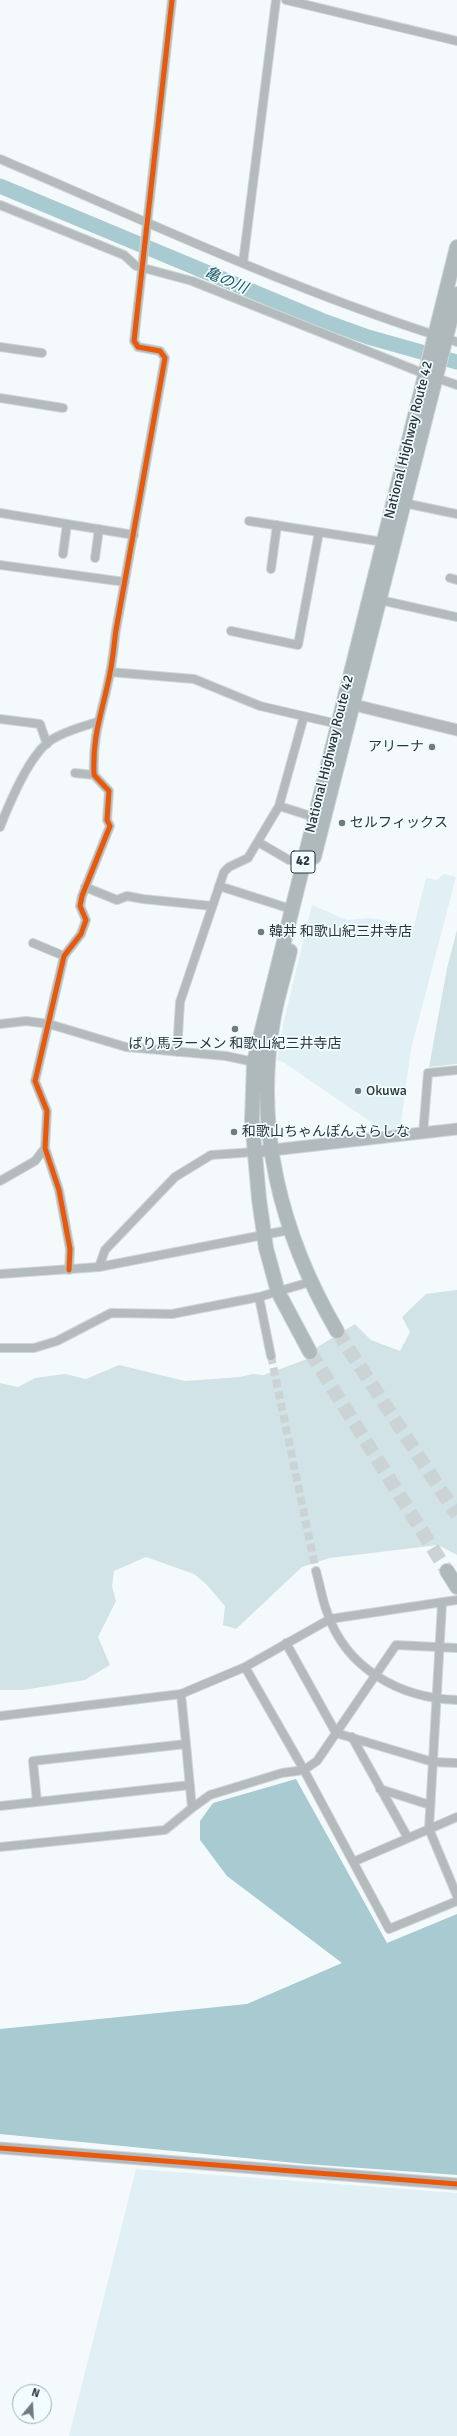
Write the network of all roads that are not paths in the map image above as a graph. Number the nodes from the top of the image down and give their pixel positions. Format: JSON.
{"nodes":[{"id":1,"x":172,"y":0,"type":"edge"},
{"id":2,"x":276,"y":0,"type":"edge"},
{"id":3,"x":286,"y":0,"type":"edge"},
{"id":4,"x":457,"y":41,"type":"edge"},
{"id":5,"x":0,"y":159,"type":"edge"},
{"id":6,"x":0,"y":205,"type":"edge"},
{"id":7,"x":147,"y":224,"type":"junction"},
{"id":8,"x":457,"y":248,"type":"edge"},
{"id":9,"x":243,"y":263,"type":"junction"},
{"id":10,"x":142,"y":265,"type":"junction"},
{"id":11,"x":457,"y":294,"type":"edge"},
{"id":12,"x":444,"y":339,"type":"edge"},
{"id":13,"x":0,"y":347,"type":"edge"},
{"id":14,"x":42,"y":353,"type":"dead end"},
{"id":15,"x":431,"y":375,"type":"junction"},
{"id":16,"x":457,"y":384,"type":"edge"},
{"id":17,"x":0,"y":398,"type":"edge"},
{"id":18,"x":63,"y":408,"type":"dead end"},
{"id":19,"x":404,"y":503,"type":"junction"},
{"id":20,"x":0,"y":513,"type":"edge"},
{"id":21,"x":457,"y":514,"type":"edge"},
{"id":22,"x":249,"y":521,"type":"dead end"},
{"id":23,"x":67,"y":524,"type":"junction"},
{"id":24,"x":278,"y":525,"type":"junction"},
{"id":25,"x":99,"y":529,"type":"junction"},
{"id":26,"x":319,"y":532,"type":"junction"},
{"id":27,"x":134,"y":535,"type":"junction"},
{"id":28,"x":383,"y":542,"type":"junction"},
{"id":29,"x":63,"y":554,"type":"dead end"},
{"id":30,"x":95,"y":558,"type":"dead end"},
{"id":31,"x":0,"y":565,"type":"edge"},
{"id":32,"x":271,"y":569,"type":"dead end"},
{"id":33,"x":125,"y":582,"type":"junction"},
{"id":34,"x":380,"y":600,"type":"junction"},
{"id":35,"x":457,"y":617,"type":"edge"},
{"id":36,"x":231,"y":631,"type":"dead end"},
{"id":37,"x":110,"y":672,"type":"junction"},
{"id":38,"x":348,"y":703,"type":"junction"},
{"id":39,"x":304,"y":716,"type":"junction"},
{"id":40,"x":0,"y":719,"type":"edge"},
{"id":41,"x":97,"y":722,"type":"junction"},
{"id":42,"x":342,"y":725,"type":"junction"},
{"id":43,"x":457,"y":730,"type":"edge"},
{"id":44,"x":47,"y":744,"type":"junction"},
{"id":45,"x":75,"y":773,"type":"dead end"},
{"id":46,"x":94,"y":775,"type":"junction"},
{"id":47,"x":279,"y":806,"type":"junction"},
{"id":48,"x":314,"y":817,"type":"junction"},
{"id":49,"x":0,"y":827,"type":"edge"},
{"id":50,"x":258,"y":842,"type":"junction"},
{"id":51,"x":289,"y":860,"type":"dead end"},
{"id":52,"x":219,"y":886,"type":"junction"},
{"id":53,"x":85,"y":887,"type":"junction"},
{"id":54,"x":212,"y":906,"type":"junction"},
{"id":55,"x":291,"y":909,"type":"junction"},
{"id":56,"x":33,"y":943,"type":"dead end"},
{"id":57,"x":64,"y":956,"type":"junction"},
{"id":58,"x":0,"y":1024,"type":"edge"},
{"id":59,"x":49,"y":1024,"type":"junction"},
{"id":60,"x":176,"y":1052,"type":"junction"},
{"id":61,"x":254,"y":1062,"type":"junction"},
{"id":62,"x":457,"y":1070,"type":"edge"},
{"id":63,"x":457,"y":1129,"type":"edge"},
{"id":64,"x":423,"y":1134,"type":"junction"},
{"id":65,"x":45,"y":1148,"type":"junction"},
{"id":66,"x":270,"y":1151,"type":"junction"},
{"id":67,"x":255,"y":1152,"type":"junction"},
{"id":68,"x":0,"y":1182,"type":"edge"},
{"id":69,"x":289,"y":1230,"type":"junction"},
{"id":70,"x":264,"y":1234,"type":"junction"},
{"id":71,"x":99,"y":1267,"type":"junction"},
{"id":72,"x":69,"y":1270,"type":"junction"},
{"id":73,"x":0,"y":1274,"type":"edge"},
{"id":74,"x":310,"y":1282,"type":"junction"},
{"id":75,"x":278,"y":1292,"type":"junction"},
{"id":76,"x":259,"y":1297,"type":"junction"},
{"id":77,"x":337,"y":1331,"type":"tunnel mouth"},
{"id":78,"x":0,"y":1348,"type":"edge"},
{"id":79,"x":310,"y":1352,"type":"tunnel mouth"},
{"id":80,"x":271,"y":1356,"type":"tunnel mouth"},
{"id":81,"x":316,"y":1571,"type":"tunnel mouth"},
{"id":82,"x":447,"y":1571,"type":"tunnel mouth"},
{"id":83,"x":457,"y":1587,"type":"edge"},
{"id":84,"x":457,"y":1600,"type":"edge"},
{"id":85,"x":442,"y":1604,"type":"junction"},
{"id":86,"x":328,"y":1616,"type":"junction"},
{"id":87,"x":286,"y":1643,"type":"junction"},
{"id":88,"x":438,"y":1647,"type":"junction"},
{"id":89,"x":457,"y":1648,"type":"edge"},
{"id":90,"x":245,"y":1667,"type":"junction"},
{"id":91,"x":375,"y":1676,"type":"junction"},
{"id":92,"x":181,"y":1694,"type":"junction"},
{"id":93,"x":436,"y":1699,"type":"junction"},
{"id":94,"x":457,"y":1700,"type":"edge"},
{"id":95,"x":0,"y":1716,"type":"edge"},
{"id":96,"x":336,"y":1733,"type":"junction"},
{"id":97,"x":352,"y":1738,"type":"junction"},
{"id":98,"x":186,"y":1744,"type":"junction"},
{"id":99,"x":432,"y":1762,"type":"junction"},
{"id":100,"x":457,"y":1763,"type":"edge"},
{"id":101,"x":304,"y":1770,"type":"junction"},
{"id":102,"x":190,"y":1786,"type":"junction"},
{"id":103,"x":380,"y":1789,"type":"junction"},
{"id":104,"x":37,"y":1802,"type":"junction"},
{"id":105,"x":430,"y":1805,"type":"junction"},
{"id":106,"x":0,"y":1806,"type":"edge"},
{"id":107,"x":192,"y":1808,"type":"junction"},
{"id":108,"x":457,"y":1817,"type":"edge"},
{"id":109,"x":429,"y":1829,"type":"junction"},
{"id":110,"x":408,"y":1838,"type":"junction"},
{"id":111,"x":0,"y":1847,"type":"edge"},
{"id":112,"x":353,"y":1862,"type":"junction"},
{"id":113,"x":457,"y":1896,"type":"edge"},
{"id":114,"x":457,"y":1901,"type":"edge"},
{"id":115,"x":0,"y":2148,"type":"edge"},
{"id":116,"x":457,"y":2184,"type":"edge"}],
"edges":[{"from":1,"to":7,"type":"street"},
{"from":2,"to":9,"type":"street"},
{"from":3,"to":4,"type":"street"},
{"from":5,"to":7,"type":"street"},
{"from":6,"to":10,"type":"street"},
{"from":7,"to":9,"type":"street"},
{"from":7,"to":10,"type":"street"},
{"from":8,"to":12,"type":"highway","name":"National Highway Route 42","number":"42"},
{"from":9,"to":12,"type":"street"},
{"from":10,"to":15,"type":"street"},
{"from":10,"to":27,"type":"street"},
{"from":11,"to":12,"type":"highway","name":"National Highway Route 42","number":"42"},
{"from":12,"to":15,"type":"highway","name":"National Highway Route 42","number":"42"},
{"from":13,"to":14,"type":"street"},
{"from":15,"to":16,"type":"street"},
{"from":15,"to":19,"type":"highway","name":"National Highway Route 42","number":"42"},
{"from":15,"to":28,"type":"highway","name":"National Highway Route 42","number":"42"},
{"from":17,"to":18,"type":"street"},
{"from":19,"to":21,"type":"street"},
{"from":19,"to":34,"type":"highway","name":"National Highway Route 42","number":"42"},
{"from":20,"to":23,"type":"street"},
{"from":22,"to":24,"type":"street"},
{"from":23,"to":25,"type":"street"},
{"from":23,"to":29,"type":"street"},
{"from":24,"to":26,"type":"street"},
{"from":24,"to":32,"type":"street"},
{"from":25,"to":27,"type":"street"},
{"from":25,"to":30,"type":"street"},
{"from":26,"to":28,"type":"street"},
{"from":26,"to":36,"type":"street"},
{"from":27,"to":33,"type":"street"},
{"from":28,"to":38,"type":"highway","name":"National Highway Route 42","number":"42"},
{"from":31,"to":33,"type":"street"},
{"from":33,"to":37,"type":"street"},
{"from":34,"to":35,"type":"street"},
{"from":34,"to":38,"type":"highway","name":"National Highway Route 42","number":"42"},
{"from":37,"to":39,"type":"street"},
{"from":37,"to":41,"type":"street"},
{"from":38,"to":42,"type":"highway","name":"National Highway Route 42","number":"42"},
{"from":38,"to":43,"type":"street"},
{"from":39,"to":42,"type":"street"},
{"from":39,"to":47,"type":"street"},
{"from":40,"to":44,"type":"street"},
{"from":41,"to":44,"type":"street"},
{"from":41,"to":46,"type":"street"},
{"from":42,"to":48,"type":"highway","name":"National Highway Route 42","number":"42"},
{"from":42,"to":66,"type":"highway","name":"National Highway Route 42","number":"42"},
{"from":44,"to":49,"type":"street"},
{"from":45,"to":46,"type":"street"},
{"from":46,"to":53,"type":"street"},
{"from":47,"to":48,"type":"street"},
{"from":47,"to":50,"type":"street"},
{"from":48,"to":55,"type":"highway","name":"National Highway Route 42","number":"42"},
{"from":50,"to":51,"type":"street"},
{"from":50,"to":52,"type":"street"},
{"from":52,"to":54,"type":"street"},
{"from":52,"to":55,"type":"street"},
{"from":53,"to":54,"type":"street"},
{"from":53,"to":57,"type":"street"},
{"from":54,"to":60,"type":"street"},
{"from":55,"to":61,"type":"highway","name":"National Highway Route 42","number":"42"},
{"from":56,"to":57,"type":"street"},
{"from":57,"to":59,"type":"street"},
{"from":58,"to":59,"type":"street"},
{"from":59,"to":60,"type":"street"},
{"from":59,"to":65,"type":"street"},
{"from":60,"to":61,"type":"street"},
{"from":61,"to":67,"type":"highway","name":"National Highway Route 42","number":"42"},
{"from":62,"to":64,"type":"street"},
{"from":63,"to":64,"type":"street"},
{"from":64,"to":66,"type":"street"},
{"from":65,"to":68,"type":"street"},
{"from":65,"to":72,"type":"street"},
{"from":66,"to":67,"type":"street"},
{"from":66,"to":69,"type":"highway","name":"National Highway Route 42","number":"42"},
{"from":67,"to":70,"type":"highway","name":"National Highway Route 42","number":"42"},
{"from":67,"to":71,"type":"street"},
{"from":69,"to":70,"type":"street"},
{"from":69,"to":74,"type":"highway","name":"National Highway Route 42","number":"42"},
{"from":70,"to":71,"type":"street"},
{"from":70,"to":75,"type":"highway","name":"National Highway Route 42","number":"42"},
{"from":71,"to":72,"type":"street"},
{"from":72,"to":73,"type":"street"},
{"from":74,"to":75,"type":"street"},
{"from":74,"to":77,"type":"highway","name":"National Highway Route 42","number":"42"},
{"from":75,"to":76,"type":"street"},
{"from":75,"to":79,"type":"highway","name":"National Highway Route 42","number":"42"},
{"from":76,"to":78,"type":"street"},
{"from":76,"to":80,"type":"street"},
{"from":81,"to":86,"type":"street"},
{"from":82,"to":83,"type":"highway"},
{"from":84,"to":85,"type":"street"},
{"from":85,"to":86,"type":"street"},
{"from":85,"to":88,"type":"street"},
{"from":86,"to":87,"type":"street"},
{"from":86,"to":91,"type":"street"},
{"from":87,"to":90,"type":"street"},
{"from":87,"to":96,"type":"street"},
{"from":88,"to":89,"type":"street"},
{"from":88,"to":91,"type":"street"},
{"from":88,"to":93,"type":"street"},
{"from":90,"to":92,"type":"street"},
{"from":90,"to":101,"type":"street"},
{"from":91,"to":93,"type":"street"},
{"from":91,"to":96,"type":"street"},
{"from":92,"to":95,"type":"street"},
{"from":92,"to":98,"type":"street"},
{"from":93,"to":94,"type":"street"},
{"from":93,"to":99,"type":"street"},
{"from":96,"to":97,"type":"street"},
{"from":96,"to":101,"type":"street"},
{"from":97,"to":99,"type":"street"},
{"from":97,"to":103,"type":"street"},
{"from":98,"to":102,"type":"street"},
{"from":98,"to":104,"type":"street"},
{"from":99,"to":100,"type":"street"},
{"from":99,"to":105,"type":"street"},
{"from":101,"to":107,"type":"street"},
{"from":101,"to":112,"type":"street"},
{"from":102,"to":104,"type":"street"},
{"from":102,"to":107,"type":"street"},
{"from":103,"to":105,"type":"street"},
{"from":103,"to":110,"type":"street"},
{"from":104,"to":106,"type":"street"},
{"from":105,"to":109,"type":"street"},
{"from":107,"to":111,"type":"street"},
{"from":108,"to":109,"type":"street"},
{"from":109,"to":110,"type":"street"},
{"from":109,"to":113,"type":"street"},
{"from":110,"to":112,"type":"street"},
{"from":112,"to":114,"type":"street"},
{"from":115,"to":116,"type":"street"}]}
